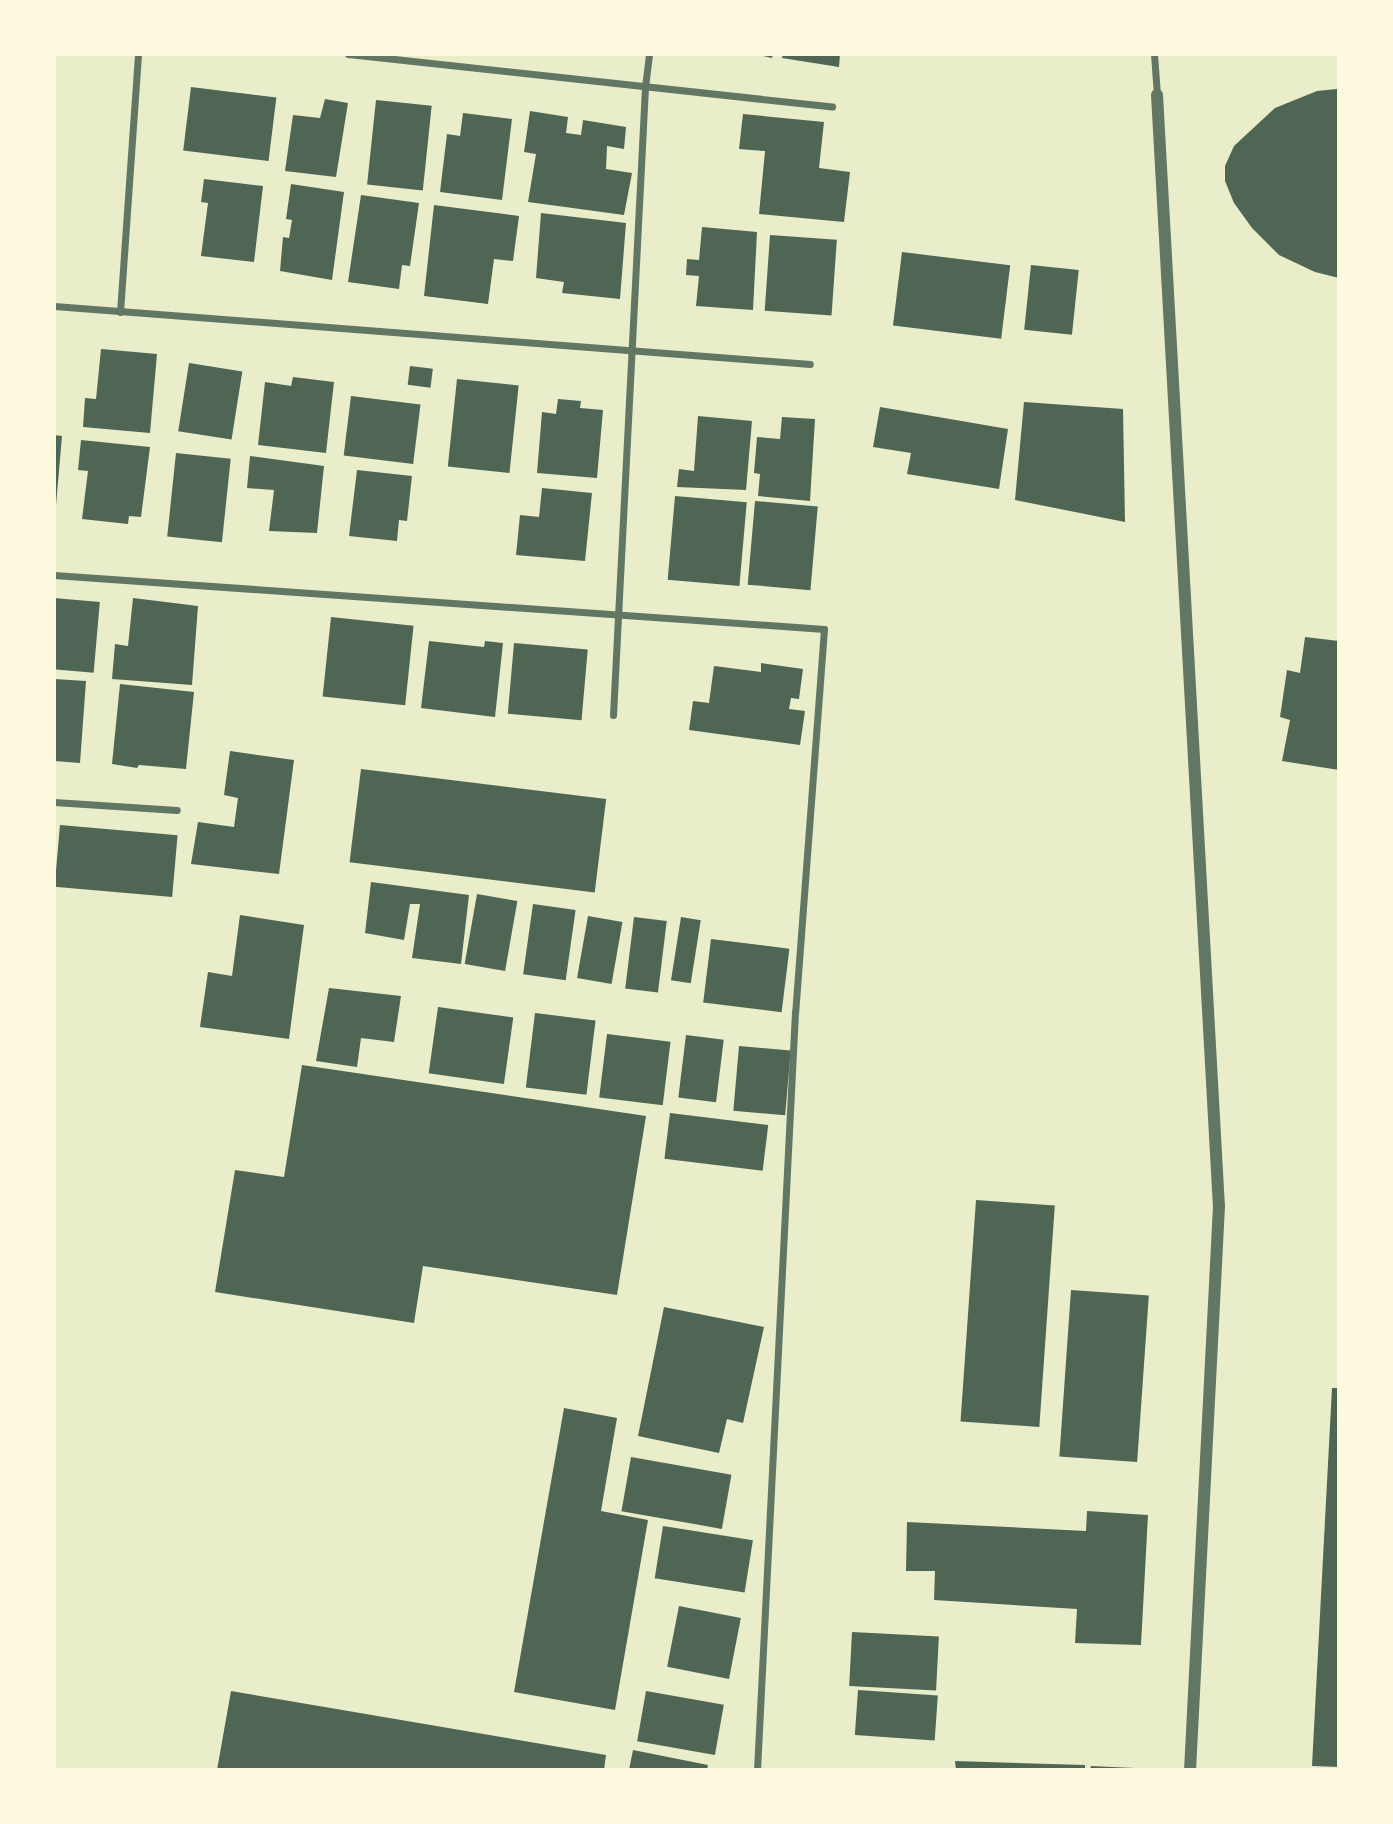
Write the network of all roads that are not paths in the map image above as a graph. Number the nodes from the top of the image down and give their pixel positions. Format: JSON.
{"nodes":[{"id":1,"x":138,"y":54,"type":"edge"},
{"id":2,"x":348,"y":54,"type":"edge"},
{"id":3,"x":649,"y":54,"type":"edge"},
{"id":4,"x":1154,"y":54,"type":"edge"},
{"id":5,"x":645,"y":87,"type":"junction"},
{"id":6,"x":1157,"y":95,"type":"joint"},
{"id":7,"x":832,"y":107,"type":"dead end"},
{"id":8,"x":54,"y":306,"type":"edge"},
{"id":9,"x":120,"y":312,"type":"junction"},
{"id":10,"x":632,"y":351,"type":"junction"},
{"id":11,"x":810,"y":365,"type":"dead end"},
{"id":12,"x":54,"y":575,"type":"edge"},
{"id":13,"x":618,"y":613,"type":"junction"},
{"id":14,"x":613,"y":715,"type":"dead end"},
{"id":15,"x":54,"y":802,"type":"edge"},
{"id":16,"x":177,"y":810,"type":"dead end"},
{"id":17,"x":757,"y":1770,"type":"edge"},
{"id":18,"x":1190,"y":1770,"type":"edge"}],
"edges":[{"from":1,"to":9,"type":"street"},
{"from":2,"to":5,"type":"street"},
{"from":3,"to":5,"type":"street"},
{"from":4,"to":6,"type":"street"},
{"from":5,"to":7,"type":"street"},
{"from":5,"to":10,"type":"street"},
{"from":6,"to":18,"type":"street"},
{"from":8,"to":9,"type":"street"},
{"from":9,"to":10,"type":"street"},
{"from":10,"to":11,"type":"street"},
{"from":10,"to":13,"type":"street"},
{"from":12,"to":13,"type":"street"},
{"from":13,"to":14,"type":"street"},
{"from":13,"to":17,"type":"street"},
{"from":15,"to":16,"type":"street"}]}
